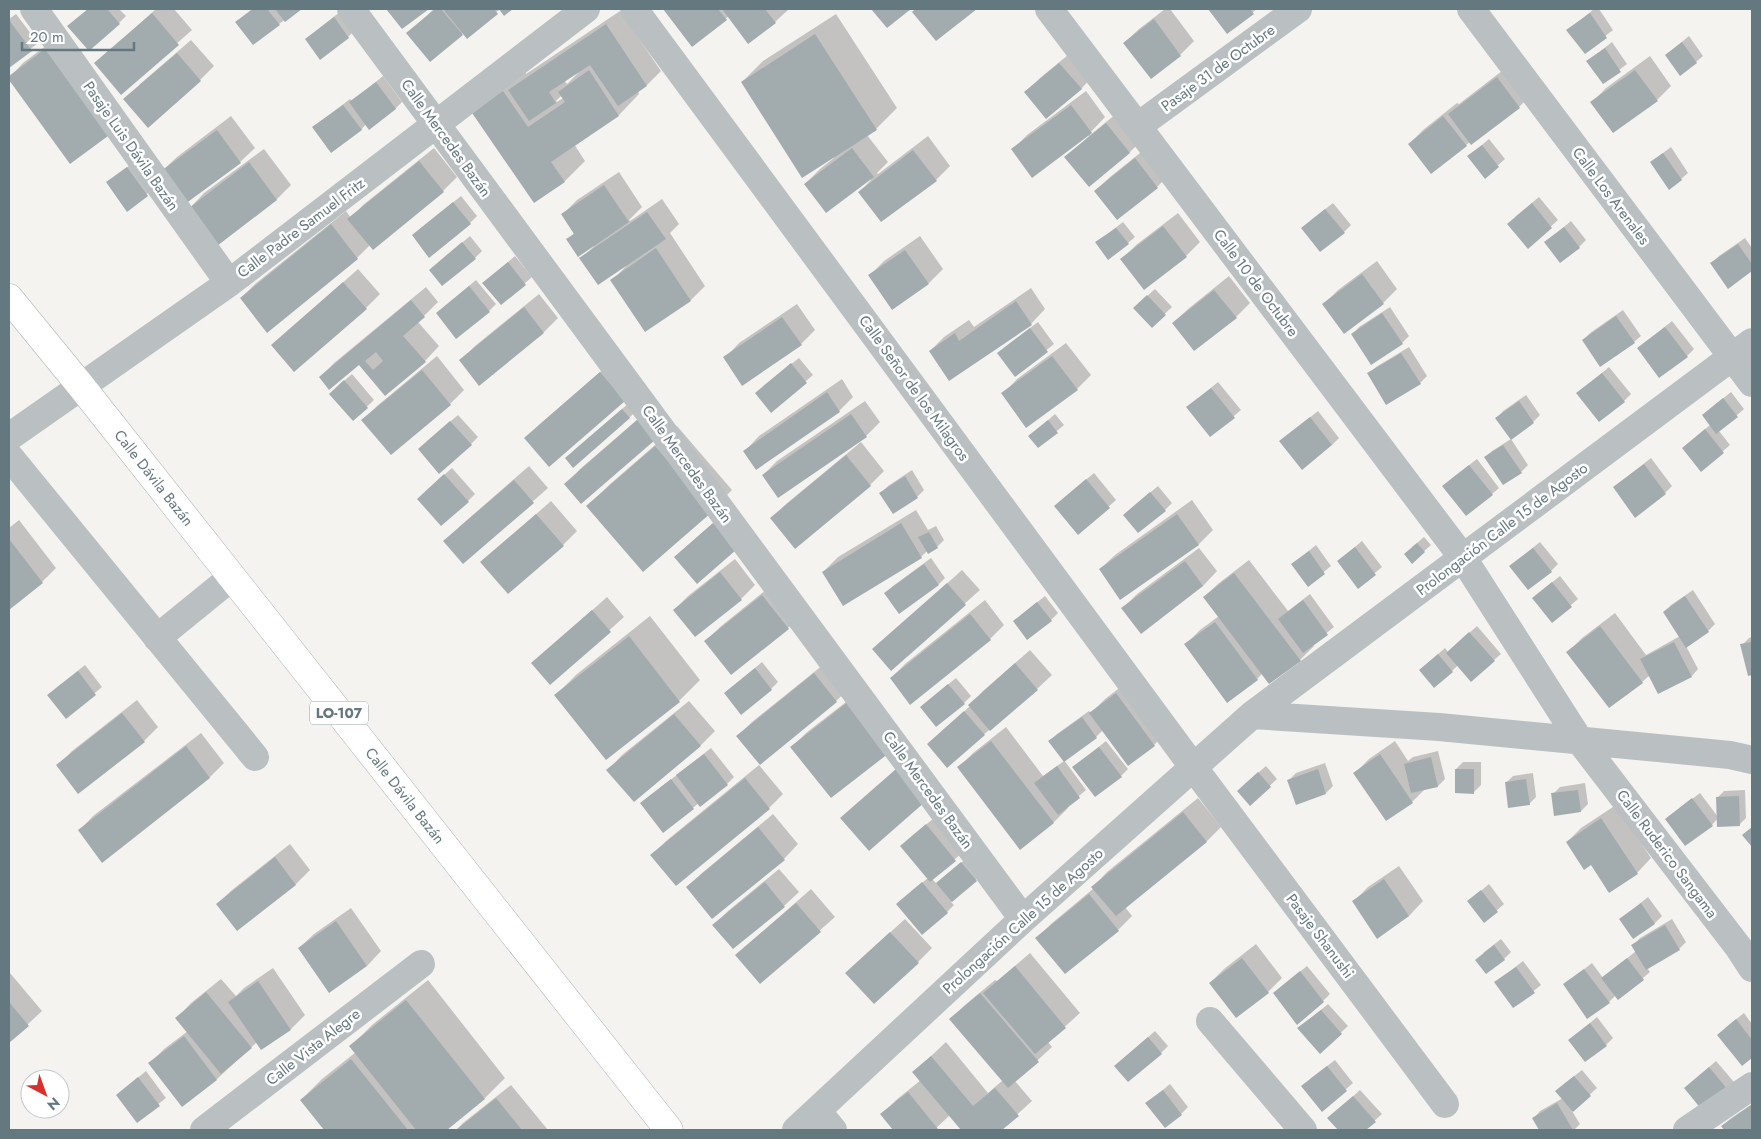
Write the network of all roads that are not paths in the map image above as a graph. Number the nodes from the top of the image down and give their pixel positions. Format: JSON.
{"nodes":[{"id":1,"x":34,"y":9,"type":"edge"},
{"id":2,"x":351,"y":9,"type":"edge"},
{"id":3,"x":586,"y":9,"type":"edge"},
{"id":4,"x":634,"y":9,"type":"edge"},
{"id":5,"x":1049,"y":9,"type":"edge"},
{"id":6,"x":1298,"y":9,"type":"edge"},
{"id":7,"x":1471,"y":9,"type":"edge"},
{"id":8,"x":436,"y":124,"type":"junction"},
{"id":9,"x":1138,"y":126,"type":"junction"},
{"id":10,"x":229,"y":283,"type":"junction"},
{"id":11,"x":9,"y":298,"type":"edge"},
{"id":12,"x":1742,"y":350,"type":"edge"},
{"id":13,"x":1752,"y":383,"type":"edge"},
{"id":14,"x":81,"y":386,"type":"junction"},
{"id":15,"x":9,"y":437,"type":"edge"},
{"id":16,"x":9,"y":456,"type":"edge"},
{"id":17,"x":1463,"y":558,"type":"junction"},
{"id":18,"x":232,"y":577,"type":"junction"},
{"id":19,"x":157,"y":638,"type":"junction"},
{"id":20,"x":1252,"y":715,"type":"junction"},
{"id":21,"x":1580,"y":741,"type":"junction"},
{"id":22,"x":1745,"y":754,"type":"edge"},
{"id":23,"x":255,"y":757,"type":"dead end"},
{"id":24,"x":1194,"y":768,"type":"junction"},
{"id":25,"x":1023,"y":919,"type":"junction"},
{"id":26,"x":1748,"y":950,"type":"edge"},
{"id":27,"x":421,"y":964,"type":"dead end"},
{"id":28,"x":1210,"y":1021,"type":"dead end"},
{"id":29,"x":1752,"y":1086,"type":"edge"},
{"id":30,"x":1445,"y":1104,"type":"dead end"},
{"id":31,"x":825,"y":1121,"type":"edge"},
{"id":32,"x":204,"y":1130,"type":"edge"},
{"id":33,"x":669,"y":1130,"type":"edge"},
{"id":34,"x":796,"y":1130,"type":"edge"},
{"id":35,"x":1303,"y":1130,"type":"edge"},
{"id":36,"x":1687,"y":1130,"type":"edge"}],
"edges":[{"from":1,"to":10,"type":"street","name":"Pasaje Luis Dávila Bazán"},
{"from":2,"to":8,"type":"street","name":"Calle Mercedes Bazán"},
{"from":3,"to":8,"type":"street","name":"Calle Padre Samuel Fritz"},
{"from":4,"to":24,"type":"street","name":"Calle Señor de los Milagros"},
{"from":5,"to":9,"type":"street","name":"Calle 10 de Octubre"},
{"from":6,"to":9,"type":"street","name":"Pasaje 31 de Octubre"},
{"from":7,"to":12,"type":"street","name":"Calle Los Arenales"},
{"from":8,"to":10,"type":"street","name":"Calle Padre Samuel Fritz"},
{"from":8,"to":25,"type":"street","name":"Calle Mercedes Bazán"},
{"from":9,"to":17,"type":"street","name":"Calle 10 de Octubre"},
{"from":10,"to":14,"type":"street","name":"Calle Padre Samuel Fritz"},
{"from":11,"to":14,"type":"main road","name":"Calle Dávila Bazán","number":"LO-107"},
{"from":12,"to":13,"type":"street","name":"Calle Los Arenales"},
{"from":12,"to":17,"type":"street","name":"Prolongación Calle 15 de Agosto"},
{"from":14,"to":15,"type":"street","name":"Calle Padre Samuel Fritz"},
{"from":14,"to":18,"type":"main road","name":"Calle Dávila Bazán","number":"LO-107"},
{"from":16,"to":19,"type":"street"},
{"from":17,"to":20,"type":"street","name":"Prolongación Calle 15 de Agosto"},
{"from":17,"to":21,"type":"street","name":"Calle 10 de Octubre"},
{"from":18,"to":19,"type":"street"},
{"from":18,"to":33,"type":"main road","name":"Calle Dávila Bazán","number":"LO-107"},
{"from":19,"to":23,"type":"street"},
{"from":20,"to":21,"type":"street"},
{"from":20,"to":24,"type":"street","name":"Prolongación Calle 15 de Agosto"},
{"from":21,"to":22,"type":"street"},
{"from":21,"to":26,"type":"street","name":"Calle Ruderico Sangama"},
{"from":24,"to":25,"type":"street","name":"Prolongación Calle 15 de Agosto"},
{"from":24,"to":30,"type":"street","name":"Pasaje Shanushi"},
{"from":25,"to":31,"type":"street","name":"Prolongación Calle 15 de Agosto"},
{"from":27,"to":32,"type":"street","name":"Calle Vista Alegre"},
{"from":28,"to":35,"type":"street"},
{"from":29,"to":36,"type":"street"},
{"from":31,"to":34,"type":"street","name":"Prolongación Calle 15 de Agosto"}]}
